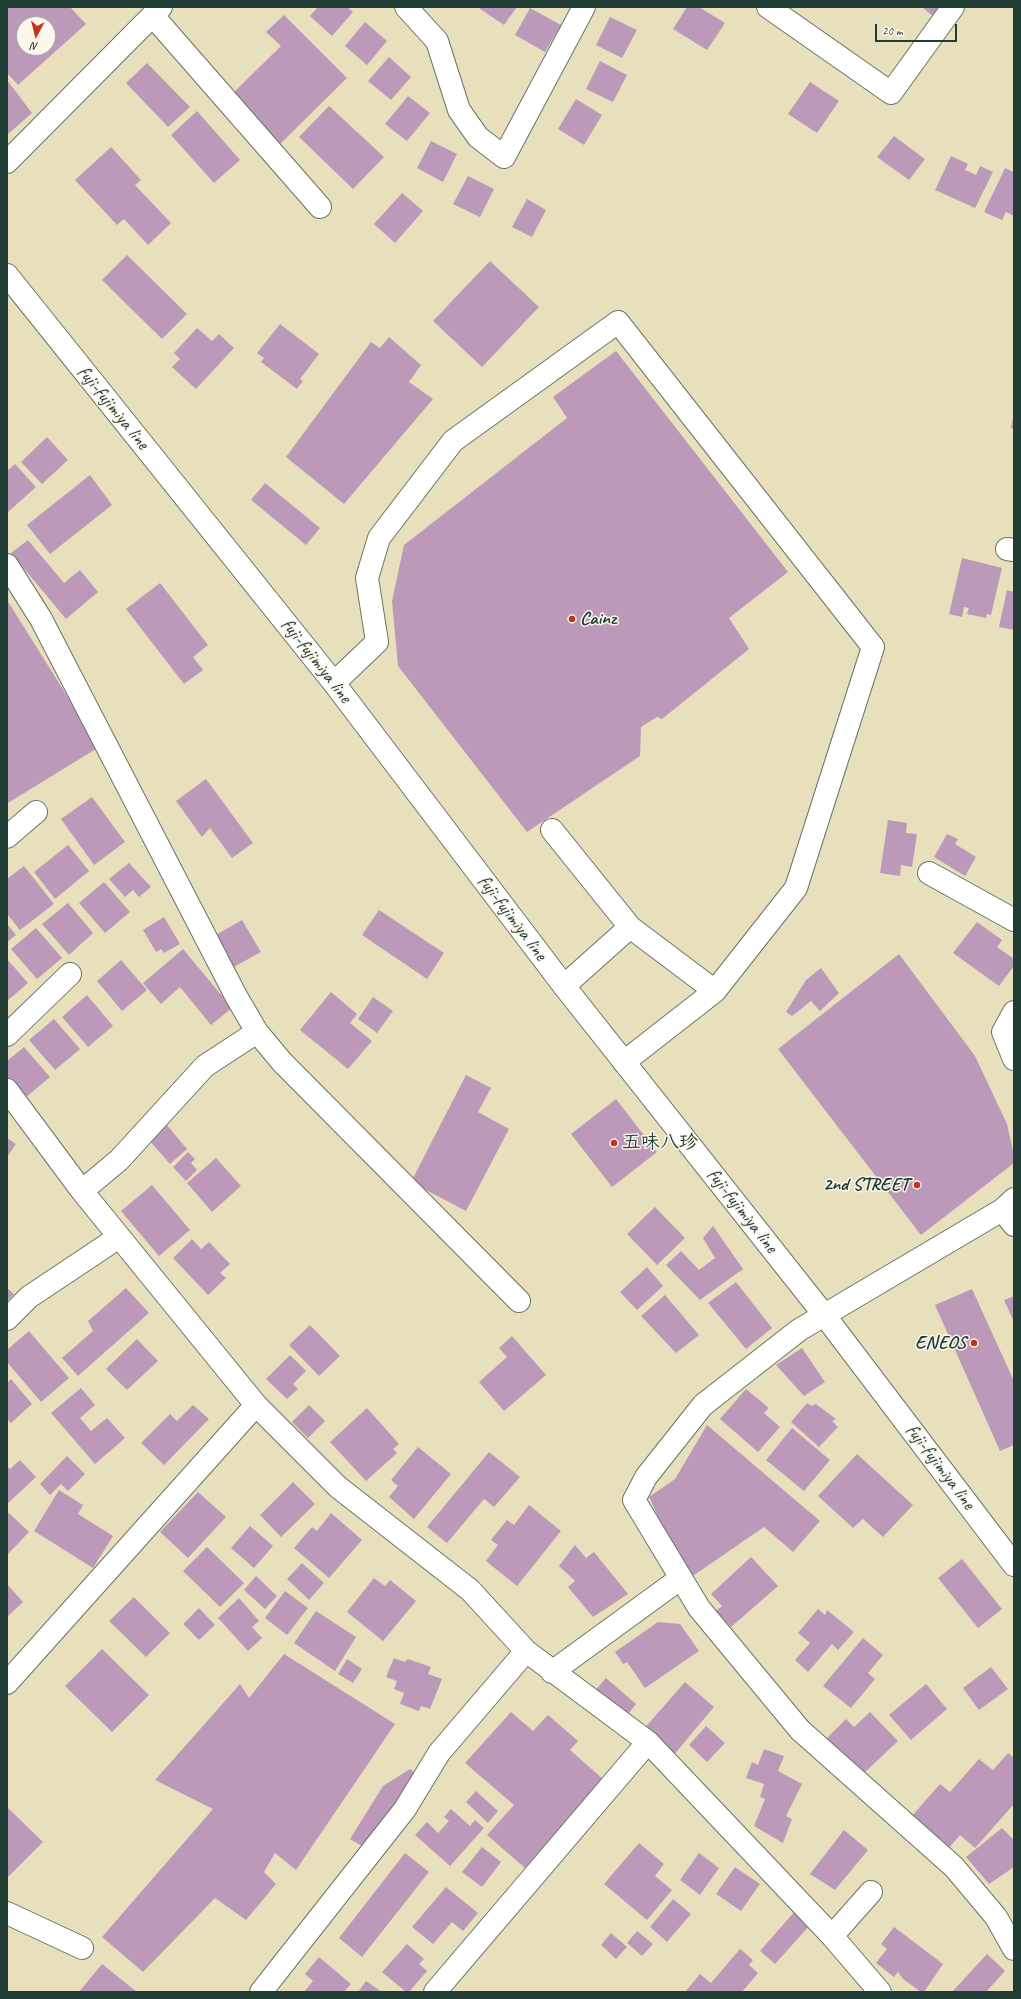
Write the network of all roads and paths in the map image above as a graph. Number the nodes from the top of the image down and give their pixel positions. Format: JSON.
{"nodes":[{"id":1,"x":406,"y":7,"type":"edge"},
{"id":2,"x":584,"y":7,"type":"edge"},
{"id":3,"x":768,"y":7,"type":"edge"},
{"id":4,"x":953,"y":7,"type":"edge"},
{"id":5,"x":157,"y":12,"type":"edge"},
{"id":6,"x":7,"y":162,"type":"edge"},
{"id":7,"x":320,"y":207,"type":"dead end"},
{"id":8,"x":7,"y":275,"type":"edge"},
{"id":9,"x":7,"y":565,"type":"edge"},
{"id":10,"x":334,"y":683,"type":"junction"},
{"id":11,"x":36,"y":812,"type":"dead end"},
{"id":12,"x":552,"y":830,"type":"dead end"},
{"id":13,"x":7,"y":837,"type":"edge"},
{"id":14,"x":929,"y":874,"type":"dead end"},
{"id":15,"x":1014,"y":920,"type":"edge"},
{"id":16,"x":630,"y":927,"type":"junction"},
{"id":17,"x":70,"y":974,"type":"dead end"},
{"id":18,"x":564,"y":986,"type":"junction"},
{"id":19,"x":715,"y":991,"type":"junction"},
{"id":20,"x":1014,"y":1012,"type":"edge"},
{"id":21,"x":257,"y":1032,"type":"junction"},
{"id":22,"x":7,"y":1035,"type":"edge"},
{"id":23,"x":1014,"y":1059,"type":"edge"},
{"id":24,"x":624,"y":1062,"type":"junction"},
{"id":25,"x":7,"y":1090,"type":"edge"},
{"id":26,"x":82,"y":1191,"type":"junction"},
{"id":27,"x":1010,"y":1211,"type":"edge"},
{"id":28,"x":119,"y":1237,"type":"junction"},
{"id":29,"x":519,"y":1301,"type":"dead end"},
{"id":30,"x":825,"y":1316,"type":"junction"},
{"id":31,"x":7,"y":1319,"type":"edge"},
{"id":32,"x":256,"y":1405,"type":"junction"},
{"id":33,"x":1013,"y":1560,"type":"edge"},
{"id":34,"x":681,"y":1578,"type":"junction"},
{"id":35,"x":526,"y":1651,"type":"junction"},
{"id":36,"x":552,"y":1672,"type":"junction"},
{"id":37,"x":7,"y":1683,"type":"edge"},
{"id":38,"x":648,"y":1742,"type":"junction"},
{"id":39,"x":871,"y":1892,"type":"dead end"},
{"id":40,"x":7,"y":1913,"type":"edge"},
{"id":41,"x":832,"y":1936,"type":"junction"},
{"id":42,"x":82,"y":1948,"type":"dead end"},
{"id":43,"x":1014,"y":1949,"type":"edge"},
{"id":44,"x":261,"y":1992,"type":"edge"},
{"id":45,"x":435,"y":1992,"type":"edge"},
{"id":46,"x":880,"y":1992,"type":"edge"}],
"edges":[{"from":1,"to":2,"type":"street"},
{"from":3,"to":4,"type":"street"},
{"from":5,"to":6,"type":"street"},
{"from":5,"to":7,"type":"street"},
{"from":8,"to":10,"type":"street","name":"fuji-fujimiya line"},
{"from":9,"to":21,"type":"street"},
{"from":10,"to":18,"type":"street","name":"fuji-fujimiya line"},
{"from":10,"to":19,"type":"street"},
{"from":11,"to":13,"type":"street"},
{"from":12,"to":16,"type":"street"},
{"from":14,"to":15,"type":"street"},
{"from":16,"to":18,"type":"street"},
{"from":16,"to":19,"type":"street"},
{"from":17,"to":22,"type":"street"},
{"from":18,"to":24,"type":"street","name":"fuji-fujimiya line"},
{"from":19,"to":24,"type":"street"},
{"from":20,"to":23,"type":"street"},
{"from":21,"to":26,"type":"street"},
{"from":21,"to":29,"type":"street"},
{"from":24,"to":30,"type":"street","name":"fuji-fujimiya line"},
{"from":25,"to":26,"type":"street"},
{"from":26,"to":28,"type":"street"},
{"from":27,"to":30,"type":"street"},
{"from":28,"to":31,"type":"street"},
{"from":28,"to":32,"type":"street"},
{"from":30,"to":33,"type":"street","name":"fuji-fujimiya line"},
{"from":30,"to":34,"type":"street"},
{"from":32,"to":35,"type":"street"},
{"from":32,"to":37,"type":"street"},
{"from":34,"to":36,"type":"street"},
{"from":34,"to":43,"type":"street"},
{"from":35,"to":36,"type":"street"},
{"from":35,"to":44,"type":"street"},
{"from":36,"to":38,"type":"street"},
{"from":38,"to":41,"type":"street"},
{"from":38,"to":45,"type":"street"},
{"from":39,"to":41,"type":"street"},
{"from":40,"to":42,"type":"street"},
{"from":41,"to":46,"type":"street"}]}
